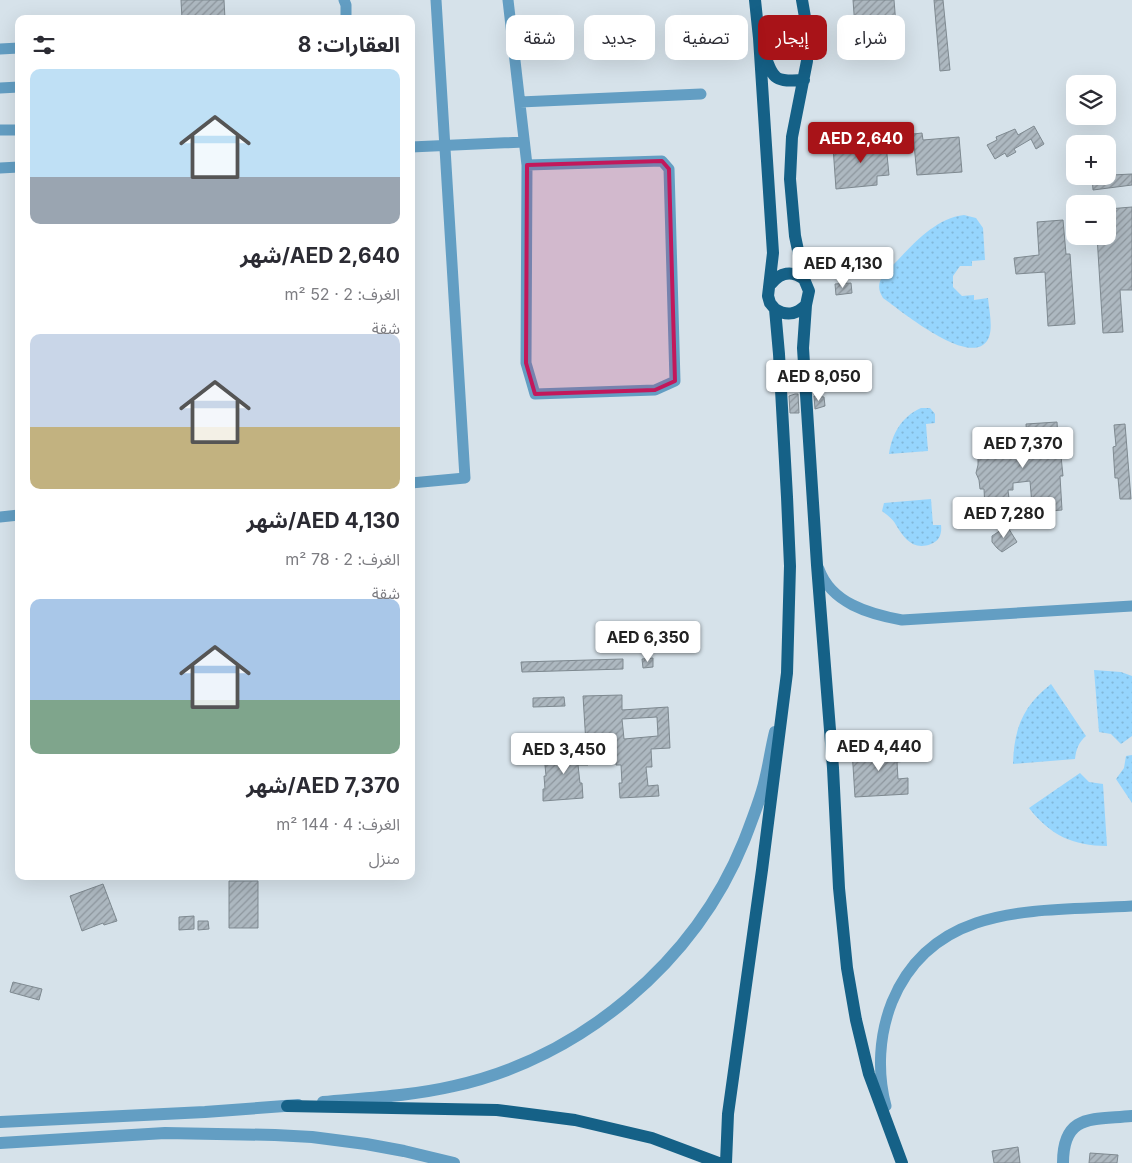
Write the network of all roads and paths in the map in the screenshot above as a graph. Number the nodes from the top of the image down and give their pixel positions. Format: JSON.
{"nodes":[{"id":1,"x":344,"y":0,"type":"edge"},
{"id":2,"x":436,"y":0,"type":"edge"},
{"id":3,"x":508,"y":0,"type":"edge"},
{"id":4,"x":755,"y":0,"type":"edge"},
{"id":5,"x":802,"y":0,"type":"edge"},
{"id":6,"x":346,"y":15,"type":"edge"},
{"id":7,"x":758,"y":28,"type":"edge"},
{"id":8,"x":15,"y":48,"type":"edge"},
{"id":9,"x":0,"y":49,"type":"edge"},
{"id":10,"x":760,"y":60,"type":"edge"},
{"id":11,"x":767,"y":60,"type":"edge"},
{"id":12,"x":804,"y":80,"type":"junction"},
{"id":13,"x":0,"y":88,"type":"edge"},
{"id":14,"x":15,"y":88,"type":"edge"},
{"id":15,"x":701,"y":94,"type":"dead end"},
{"id":16,"x":520,"y":102,"type":"junction"},
{"id":17,"x":0,"y":130,"type":"edge"},
{"id":18,"x":15,"y":130,"type":"edge"},
{"id":19,"x":524,"y":142,"type":"junction"},
{"id":20,"x":445,"y":145,"type":"junction"},
{"id":21,"x":415,"y":147,"type":"edge"},
{"id":22,"x":527,"y":165,"type":"junction"},
{"id":23,"x":15,"y":167,"type":"edge"},
{"id":24,"x":0,"y":168,"type":"edge"},
{"id":25,"x":804,"y":279,"type":"junction"},
{"id":26,"x":770,"y":284,"type":"junction"},
{"id":27,"x":806,"y":305,"type":"junction"},
{"id":28,"x":774,"y":309,"type":"junction"},
{"id":29,"x":415,"y":483,"type":"edge"},
{"id":30,"x":15,"y":515,"type":"edge"},
{"id":31,"x":0,"y":517,"type":"edge"},
{"id":32,"x":817,"y":565,"type":"junction"},
{"id":33,"x":1132,"y":606,"type":"edge"},
{"id":34,"x":787,"y":673,"type":"junction"},
{"id":35,"x":1132,"y":906,"type":"edge"},
{"id":36,"x":287,"y":1106,"type":"junction"},
{"id":37,"x":1132,"y":1116,"type":"edge"},
{"id":38,"x":0,"y":1122,"type":"edge"},
{"id":39,"x":0,"y":1143,"type":"edge"},
{"id":40,"x":895,"y":1147,"type":"junction"},
{"id":41,"x":454,"y":1163,"type":"edge"},
{"id":42,"x":719,"y":1163,"type":"edge"},
{"id":43,"x":726,"y":1163,"type":"edge"},
{"id":44,"x":902,"y":1163,"type":"edge"},
{"id":45,"x":1063,"y":1163,"type":"edge"}],
"edges":[{"from":1,"to":6,"type":"street"},
{"from":2,"to":20,"type":"street"},
{"from":3,"to":16,"type":"street"},
{"from":4,"to":7,"type":"main road"},
{"from":5,"to":12,"type":"main road"},
{"from":8,"to":9,"type":"street"},
{"from":10,"to":26,"type":"main road"},
{"from":11,"to":12,"type":"main road"},
{"from":12,"to":25,"type":"main road"},
{"from":13,"to":14,"type":"street"},
{"from":15,"to":16,"type":"street"},
{"from":16,"to":19,"type":"street"},
{"from":17,"to":18,"type":"street"},
{"from":19,"to":20,"type":"street"},
{"from":19,"to":22,"type":"street"},
{"from":20,"to":21,"type":"street"},
{"from":20,"to":29,"type":"street"},
{"from":22,"to":22,"type":"street"},
{"from":23,"to":24,"type":"street"},
{"from":25,"to":26,"type":"main road"},
{"from":25,"to":27,"type":"main road"},
{"from":26,"to":28,"type":"main road"},
{"from":27,"to":28,"type":"main road"},
{"from":27,"to":32,"type":"main road"},
{"from":28,"to":34,"type":"main road"},
{"from":30,"to":31,"type":"street"},
{"from":32,"to":33,"type":"street"},
{"from":32,"to":40,"type":"main road"},
{"from":34,"to":36,"type":"street"},
{"from":34,"to":43,"type":"main road"},
{"from":35,"to":40,"type":"street"},
{"from":36,"to":38,"type":"street"},
{"from":36,"to":42,"type":"main road"},
{"from":37,"to":45,"type":"street"},
{"from":39,"to":41,"type":"street"},
{"from":40,"to":44,"type":"main road"}]}
